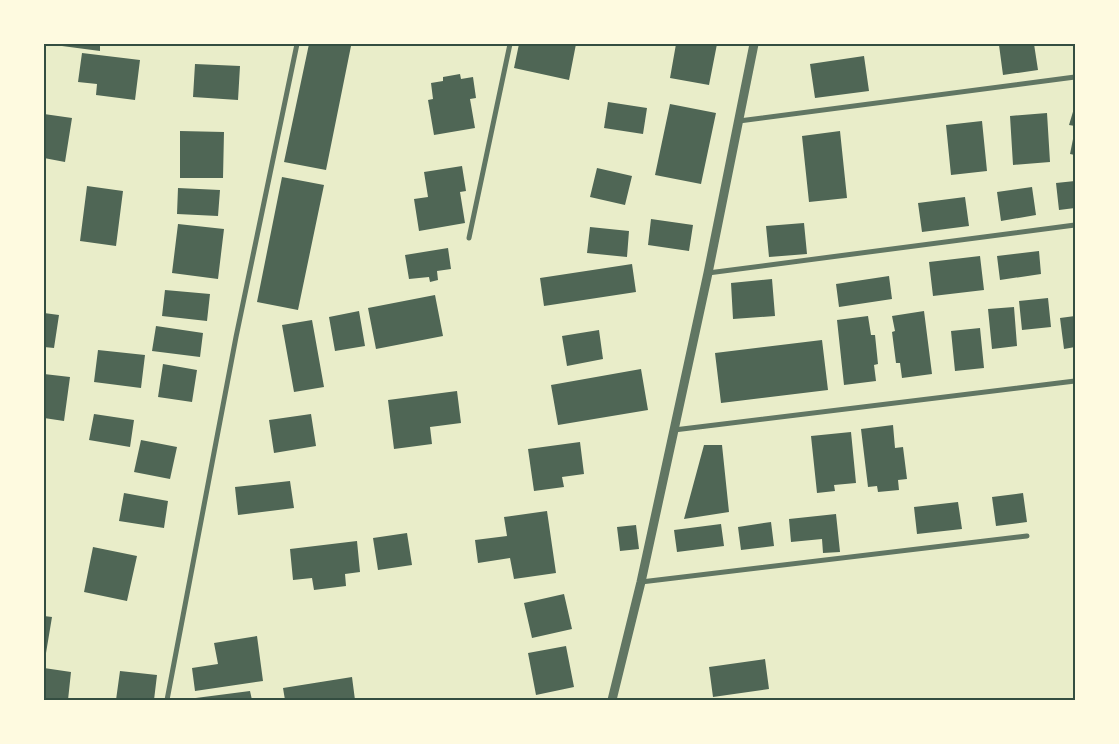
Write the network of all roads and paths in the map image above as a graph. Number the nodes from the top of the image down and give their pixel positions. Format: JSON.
{"nodes":[{"id":1,"x":297,"y":44,"type":"edge"},
{"id":2,"x":510,"y":44,"type":"edge"},
{"id":3,"x":754,"y":44,"type":"edge"},
{"id":4,"x":1075,"y":77,"type":"edge"},
{"id":5,"x":738,"y":121,"type":"junction"},
{"id":6,"x":1075,"y":225,"type":"edge"},
{"id":7,"x":469,"y":238,"type":"dead end"},
{"id":8,"x":708,"y":273,"type":"junction"},
{"id":9,"x":1075,"y":381,"type":"edge"},
{"id":10,"x":674,"y":430,"type":"junction"},
{"id":11,"x":1027,"y":536,"type":"dead end"},
{"id":12,"x":641,"y":582,"type":"junction"},
{"id":13,"x":167,"y":700,"type":"edge"},
{"id":14,"x":612,"y":700,"type":"edge"}],
"edges":[{"from":1,"to":13,"type":"street"},
{"from":2,"to":7,"type":"street"},
{"from":3,"to":5,"type":"street"},
{"from":4,"to":5,"type":"street"},
{"from":5,"to":8,"type":"street"},
{"from":6,"to":8,"type":"street"},
{"from":8,"to":10,"type":"street"},
{"from":9,"to":10,"type":"street"},
{"from":10,"to":12,"type":"street"},
{"from":11,"to":12,"type":"street"},
{"from":12,"to":14,"type":"street"}]}
